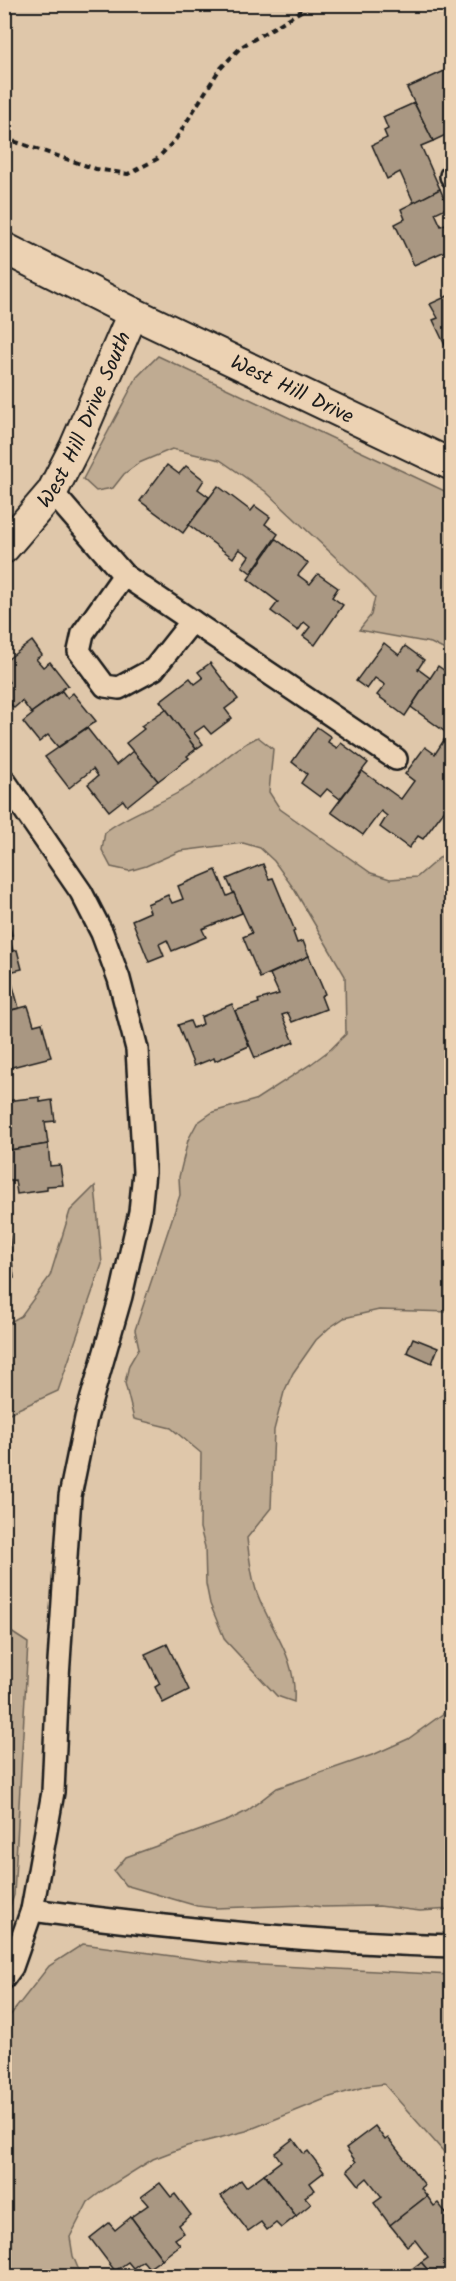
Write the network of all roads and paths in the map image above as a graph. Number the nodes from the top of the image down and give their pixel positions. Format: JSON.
{"nodes":[{"id":1,"x":313,"y":4,"type":"edge"},
{"id":2,"x":4,"y":138,"type":"edge"},
{"id":3,"x":4,"y":248,"type":"edge"},
{"id":4,"x":133,"y":313,"type":"junction"},
{"id":5,"x":452,"y":465,"type":"edge"},
{"id":6,"x":52,"y":492,"type":"junction"},
{"id":7,"x":4,"y":548,"type":"edge"},
{"id":8,"x":124,"y":575,"type":"junction"},
{"id":9,"x":192,"y":621,"type":"junction"},
{"id":10,"x":396,"y":759,"type":"dead end"},
{"id":11,"x":4,"y":780,"type":"edge"},
{"id":12,"x":32,"y":1910,"type":"junction"},
{"id":13,"x":452,"y":1946,"type":"edge"},
{"id":14,"x":4,"y":1978,"type":"edge"}],
"edges":[{"from":1,"to":2,"type":"path"},
{"from":3,"to":4,"type":"street","name":"West Hill Drive"},
{"from":4,"to":5,"type":"street","name":"West Hill Drive"},
{"from":4,"to":6,"type":"street","name":"West Hill Drive South"},
{"from":6,"to":7,"type":"street","name":"West Hill Drive South"},
{"from":6,"to":8,"type":"street"},
{"from":8,"to":9,"type":"street"},
{"from":8,"to":9,"type":"street"},
{"from":9,"to":10,"type":"street"},
{"from":11,"to":12,"type":"street"},
{"from":12,"to":13,"type":"street"},
{"from":12,"to":14,"type":"street"}]}
